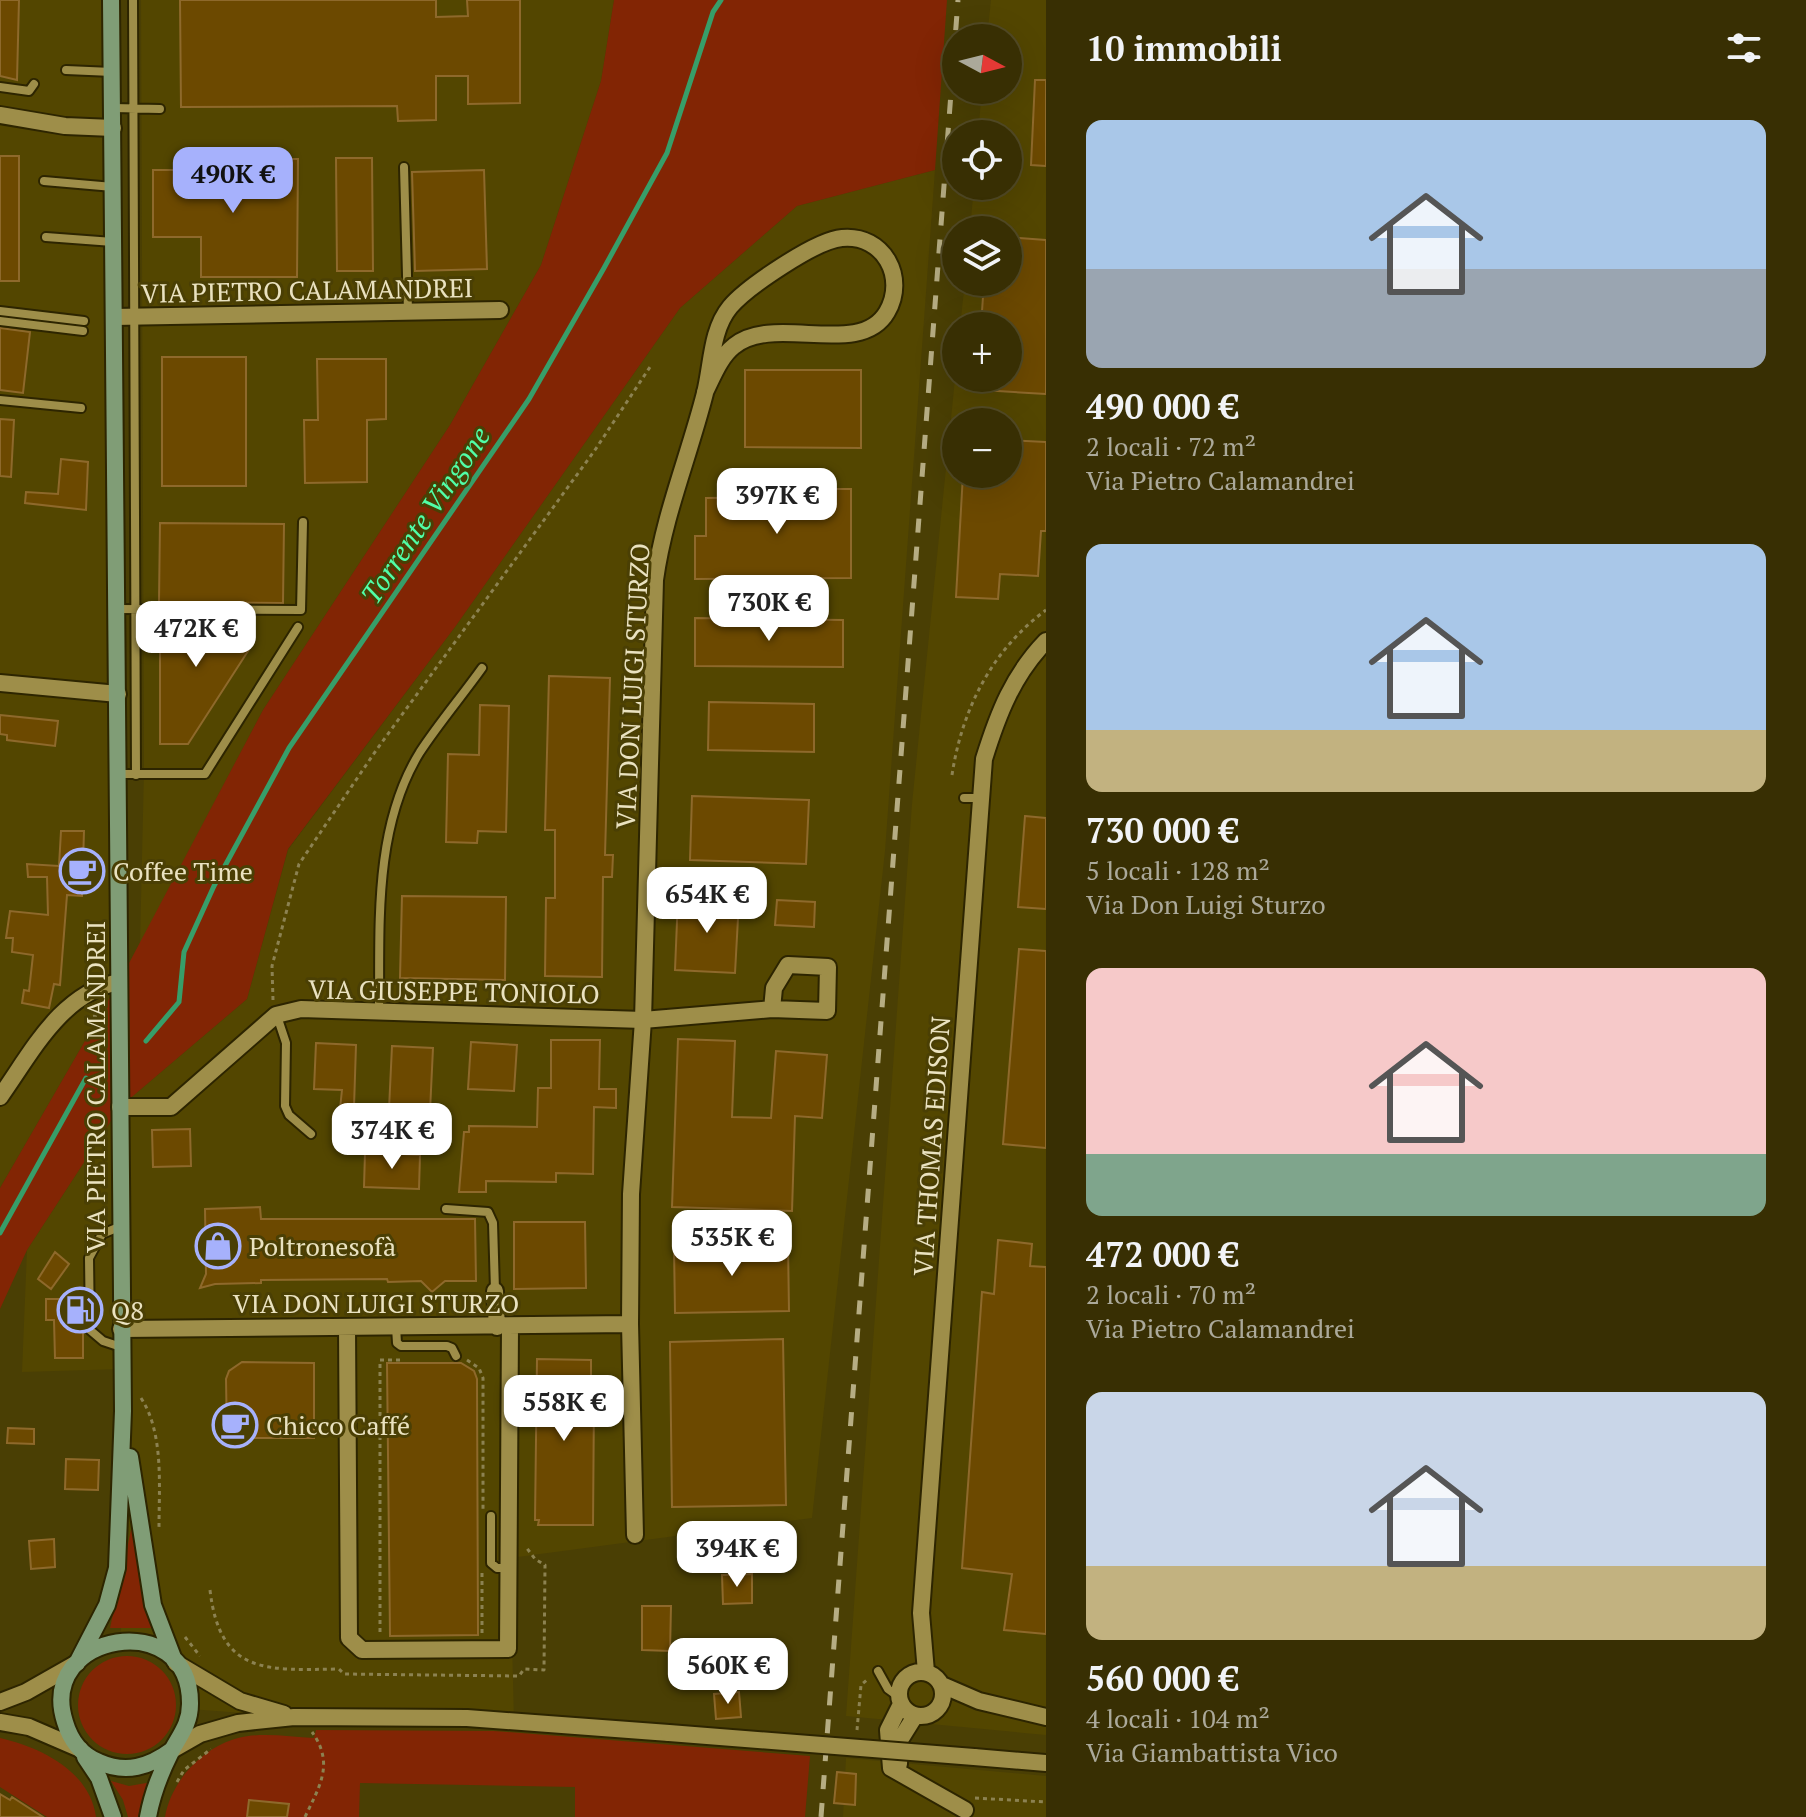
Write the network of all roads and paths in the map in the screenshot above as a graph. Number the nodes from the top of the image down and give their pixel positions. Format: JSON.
{"nodes":[{"id":1,"x":111,"y":0,"type":"edge"},
{"id":2,"x":133,"y":0,"type":"edge"},
{"id":3,"x":66,"y":70,"type":"dead end"},
{"id":4,"x":112,"y":72,"type":"junction"},
{"id":5,"x":34,"y":84,"type":"dead end"},
{"id":6,"x":0,"y":87,"type":"edge"},
{"id":7,"x":113,"y":108,"type":"junction"},
{"id":8,"x":133,"y":108,"type":"junction"},
{"id":9,"x":160,"y":109,"type":"dead end"},
{"id":10,"x":0,"y":115,"type":"edge"},
{"id":11,"x":113,"y":128,"type":"junction"},
{"id":12,"x":404,"y":167,"type":"dead end"},
{"id":13,"x":44,"y":181,"type":"dead end"},
{"id":14,"x":114,"y":187,"type":"junction"},
{"id":15,"x":46,"y":237,"type":"dead end"},
{"id":16,"x":114,"y":242,"type":"junction"},
{"id":17,"x":500,"y":310,"type":"dead end"},
{"id":18,"x":0,"y":311,"type":"edge"},
{"id":19,"x":408,"y":312,"type":"junction"},
{"id":20,"x":114,"y":317,"type":"junction"},
{"id":21,"x":133,"y":317,"type":"junction"},
{"id":22,"x":0,"y":321,"type":"edge"},
{"id":23,"x":84,"y":321,"type":"dead end"},
{"id":24,"x":83,"y":331,"type":"dead end"},
{"id":25,"x":652,"y":364,"type":"dead end"},
{"id":26,"x":705,"y":392,"type":"junction"},
{"id":27,"x":0,"y":400,"type":"edge"},
{"id":28,"x":81,"y":408,"type":"dead end"},
{"id":29,"x":303,"y":522,"type":"dead end"},
{"id":30,"x":134,"y":607,"type":"junction"},
{"id":31,"x":117,"y":609,"type":"junction"},
{"id":32,"x":1046,"y":610,"type":"edge"},
{"id":33,"x":298,"y":627,"type":"dead end"},
{"id":34,"x":1046,"y":641,"type":"edge"},
{"id":35,"x":482,"y":668,"type":"dead end"},
{"id":36,"x":0,"y":683,"type":"edge"},
{"id":37,"x":118,"y":694,"type":"junction"},
{"id":38,"x":118,"y":774,"type":"junction"},
{"id":39,"x":136,"y":775,"type":"junction"},
{"id":40,"x":952,"y":775,"type":"dead end"},
{"id":41,"x":964,"y":798,"type":"dead end"},
{"id":42,"x":981,"y":798,"type":"junction"},
{"id":43,"x":119,"y":982,"type":"junction"},
{"id":44,"x":772,"y":1009,"type":"dead end"},
{"id":45,"x":379,"y":1011,"type":"junction"},
{"id":46,"x":276,"y":1015,"type":"junction"},
{"id":47,"x":643,"y":1020,"type":"junction"},
{"id":48,"x":0,"y":1097,"type":"edge"},
{"id":49,"x":120,"y":1102,"type":"junction"},
{"id":50,"x":311,"y":1134,"type":"dead end"},
{"id":51,"x":446,"y":1209,"type":"dead end"},
{"id":52,"x":119,"y":1227,"type":"junction"},
{"id":53,"x":495,"y":1291,"type":"joint"},
{"id":54,"x":630,"y":1324,"type":"junction"},
{"id":55,"x":347,"y":1327,"type":"junction"},
{"id":56,"x":396,"y":1327,"type":"junction"},
{"id":57,"x":503,"y":1327,"type":"junction"},
{"id":58,"x":121,"y":1329,"type":"junction"},
{"id":59,"x":121,"y":1347,"type":"junction"},
{"id":60,"x":459,"y":1358,"type":"joint"},
{"id":61,"x":407,"y":1359,"type":"dead end"},
{"id":62,"x":138,"y":1394,"type":"dead end"},
{"id":63,"x":123,"y":1411,"type":"junction"},
{"id":64,"x":487,"y":1517,"type":"joint"},
{"id":65,"x":635,"y":1535,"type":"dead end"},
{"id":66,"x":159,"y":1541,"type":"dead end"},
{"id":67,"x":524,"y":1543,"type":"dead end"},
{"id":68,"x":482,"y":1563,"type":"dead end"},
{"id":69,"x":508,"y":1568,"type":"junction"},
{"id":70,"x":210,"y":1590,"type":"dead end"},
{"id":71,"x":921,"y":1613,"type":"junction"},
{"id":72,"x":181,"y":1631,"type":"dead end"},
{"id":73,"x":380,"y":1641,"type":"dead end"},
{"id":74,"x":482,"y":1641,"type":"dead end"},
{"id":75,"x":203,"y":1660,"type":"dead end"},
{"id":76,"x":175,"y":1662,"type":"junction"},
{"id":77,"x":77,"y":1663,"type":"junction"},
{"id":78,"x":878,"y":1671,"type":"dead end"},
{"id":79,"x":926,"y":1672,"type":"junction"},
{"id":80,"x":906,"y":1678,"type":"junction"},
{"id":81,"x":942,"y":1685,"type":"junction"},
{"id":82,"x":900,"y":1700,"type":"junction"},
{"id":83,"x":0,"y":1702,"type":"edge"},
{"id":84,"x":915,"y":1716,"type":"junction"},
{"id":85,"x":294,"y":1717,"type":"junction"},
{"id":86,"x":1046,"y":1717,"type":"edge"},
{"id":87,"x":0,"y":1722,"type":"edge"},
{"id":88,"x":308,"y":1734,"type":"dead end"},
{"id":89,"x":214,"y":1747,"type":"dead end"},
{"id":90,"x":80,"y":1749,"type":"junction"},
{"id":91,"x":172,"y":1750,"type":"junction"},
{"id":92,"x":1046,"y":1763,"type":"edge"},
{"id":93,"x":176,"y":1782,"type":"dead end"},
{"id":94,"x":914,"y":1784,"type":"junction"},
{"id":95,"x":971,"y":1814,"type":"edge"},
{"id":96,"x":113,"y":1817,"type":"edge"},
{"id":97,"x":148,"y":1817,"type":"edge"},
{"id":98,"x":305,"y":1817,"type":"edge"}],
"edges":[{"from":1,"to":4,"type":"main road","name":"VIA PIETRO CALAMANDREI"},
{"from":2,"to":8,"type":"lane"},
{"from":3,"to":4,"type":"lane"},
{"from":4,"to":7,"type":"main road","name":"VIA PIETRO CALAMANDREI"},
{"from":5,"to":6,"type":"lane"},
{"from":7,"to":8,"type":"lane"},
{"from":7,"to":11,"type":"main road","name":"VIA PIETRO CALAMANDREI"},
{"from":8,"to":9,"type":"lane"},
{"from":8,"to":21,"type":"lane"},
{"from":10,"to":11,"type":"street"},
{"from":11,"to":14,"type":"main road","name":"VIA PIETRO CALAMANDREI"},
{"from":12,"to":19,"type":"lane"},
{"from":13,"to":14,"type":"lane"},
{"from":14,"to":16,"type":"main road","name":"VIA PIETRO CALAMANDREI"},
{"from":15,"to":16,"type":"lane"},
{"from":16,"to":20,"type":"main road","name":"VIA PIETRO CALAMANDREI"},
{"from":17,"to":19,"type":"street","name":"VIA PIETRO CALAMANDREI"},
{"from":18,"to":23,"type":"lane"},
{"from":19,"to":21,"type":"street","name":"VIA PIETRO CALAMANDREI"},
{"from":20,"to":21,"type":"street","name":"VIA PIETRO CALAMANDREI"},
{"from":20,"to":31,"type":"main road","name":"VIA PIETRO CALAMANDREI"},
{"from":21,"to":30,"type":"lane"},
{"from":22,"to":24,"type":"lane"},
{"from":25,"to":46,"type":"path"},
{"from":26,"to":26,"type":"street","name":"VIA DON LUIGI STURZO"},
{"from":26,"to":47,"type":"street","name":"VIA DON LUIGI STURZO"},
{"from":27,"to":28,"type":"lane"},
{"from":29,"to":30,"type":"lane"},
{"from":30,"to":31,"type":"lane"},
{"from":30,"to":39,"type":"lane"},
{"from":31,"to":37,"type":"main road","name":"VIA PIETRO CALAMANDREI"},
{"from":32,"to":40,"type":"path"},
{"from":33,"to":39,"type":"lane"},
{"from":34,"to":42,"type":"street","name":"VIA THOMAS EDISON"},
{"from":35,"to":45,"type":"lane"},
{"from":36,"to":37,"type":"street"},
{"from":37,"to":38,"type":"main road","name":"VIA PIETRO CALAMANDREI"},
{"from":38,"to":39,"type":"lane"},
{"from":38,"to":43,"type":"main road","name":"VIA PIETRO CALAMANDREI"},
{"from":41,"to":42,"type":"lane"},
{"from":42,"to":71,"type":"street","name":"VIA THOMAS EDISON"},
{"from":43,"to":48,"type":"street"},
{"from":43,"to":49,"type":"main road","name":"VIA PIETRO CALAMANDREI"},
{"from":44,"to":47,"type":"street","name":"VIA GIUSEPPE TONIOLO"},
{"from":45,"to":46,"type":"street","name":"VIA GIUSEPPE TONIOLO"},
{"from":45,"to":47,"type":"street","name":"VIA GIUSEPPE TONIOLO"},
{"from":46,"to":49,"type":"street","name":"VIA GIUSEPPE TONIOLO"},
{"from":46,"to":50,"type":"lane"},
{"from":47,"to":54,"type":"street","name":"VIA DON LUIGI STURZO"},
{"from":49,"to":52,"type":"main road","name":"VIA PIETRO CALAMANDREI"},
{"from":51,"to":53,"type":"lane"},
{"from":52,"to":58,"type":"main road","name":"VIA PIETRO CALAMANDREI"},
{"from":52,"to":59,"type":"lane"},
{"from":53,"to":57,"type":"street"},
{"from":54,"to":57,"type":"street","name":"VIA DON LUIGI STURZO"},
{"from":54,"to":65,"type":"street","name":"VIA DON LUIGI STURZO"},
{"from":55,"to":56,"type":"street","name":"VIA DON LUIGI STURZO"},
{"from":55,"to":58,"type":"street","name":"VIA DON LUIGI STURZO"},
{"from":55,"to":69,"type":"street"},
{"from":56,"to":57,"type":"street","name":"VIA DON LUIGI STURZO"},
{"from":56,"to":60,"type":"lane"},
{"from":57,"to":69,"type":"street"},
{"from":58,"to":59,"type":"main road","name":"VIA PIETRO CALAMANDREI"},
{"from":59,"to":63,"type":"main road","name":"VIA PIETRO CALAMANDREI"},
{"from":60,"to":64,"type":"path"},
{"from":61,"to":73,"type":"path"},
{"from":62,"to":66,"type":"path"},
{"from":63,"to":76,"type":"main road"},
{"from":63,"to":77,"type":"main road"},
{"from":64,"to":69,"type":"lane"},
{"from":67,"to":70,"type":"path"},
{"from":68,"to":74,"type":"path"},
{"from":71,"to":79,"type":"street","name":"VIA THOMAS EDISON"},
{"from":71,"to":80,"type":"street"},
{"from":72,"to":75,"type":"path"},
{"from":76,"to":77,"type":"main road"},
{"from":76,"to":85,"type":"street"},
{"from":76,"to":91,"type":"main road"},
{"from":77,"to":83,"type":"street"},
{"from":77,"to":90,"type":"main road"},
{"from":78,"to":82,"type":"lane"},
{"from":79,"to":80,"type":"street"},
{"from":79,"to":81,"type":"street"},
{"from":80,"to":82,"type":"street"},
{"from":81,"to":84,"type":"street"},
{"from":81,"to":86,"type":"street"},
{"from":82,"to":84,"type":"street"},
{"from":82,"to":94,"type":"street"},
{"from":84,"to":94,"type":"street"},
{"from":85,"to":91,"type":"street"},
{"from":85,"to":92,"type":"street","bridge":true},
{"from":87,"to":90,"type":"street"},
{"from":88,"to":98,"type":"path"},
{"from":89,"to":93,"type":"path"},
{"from":90,"to":91,"type":"main road"},
{"from":90,"to":96,"type":"main road"},
{"from":91,"to":97,"type":"main road"},
{"from":94,"to":95,"type":"street"}]}
